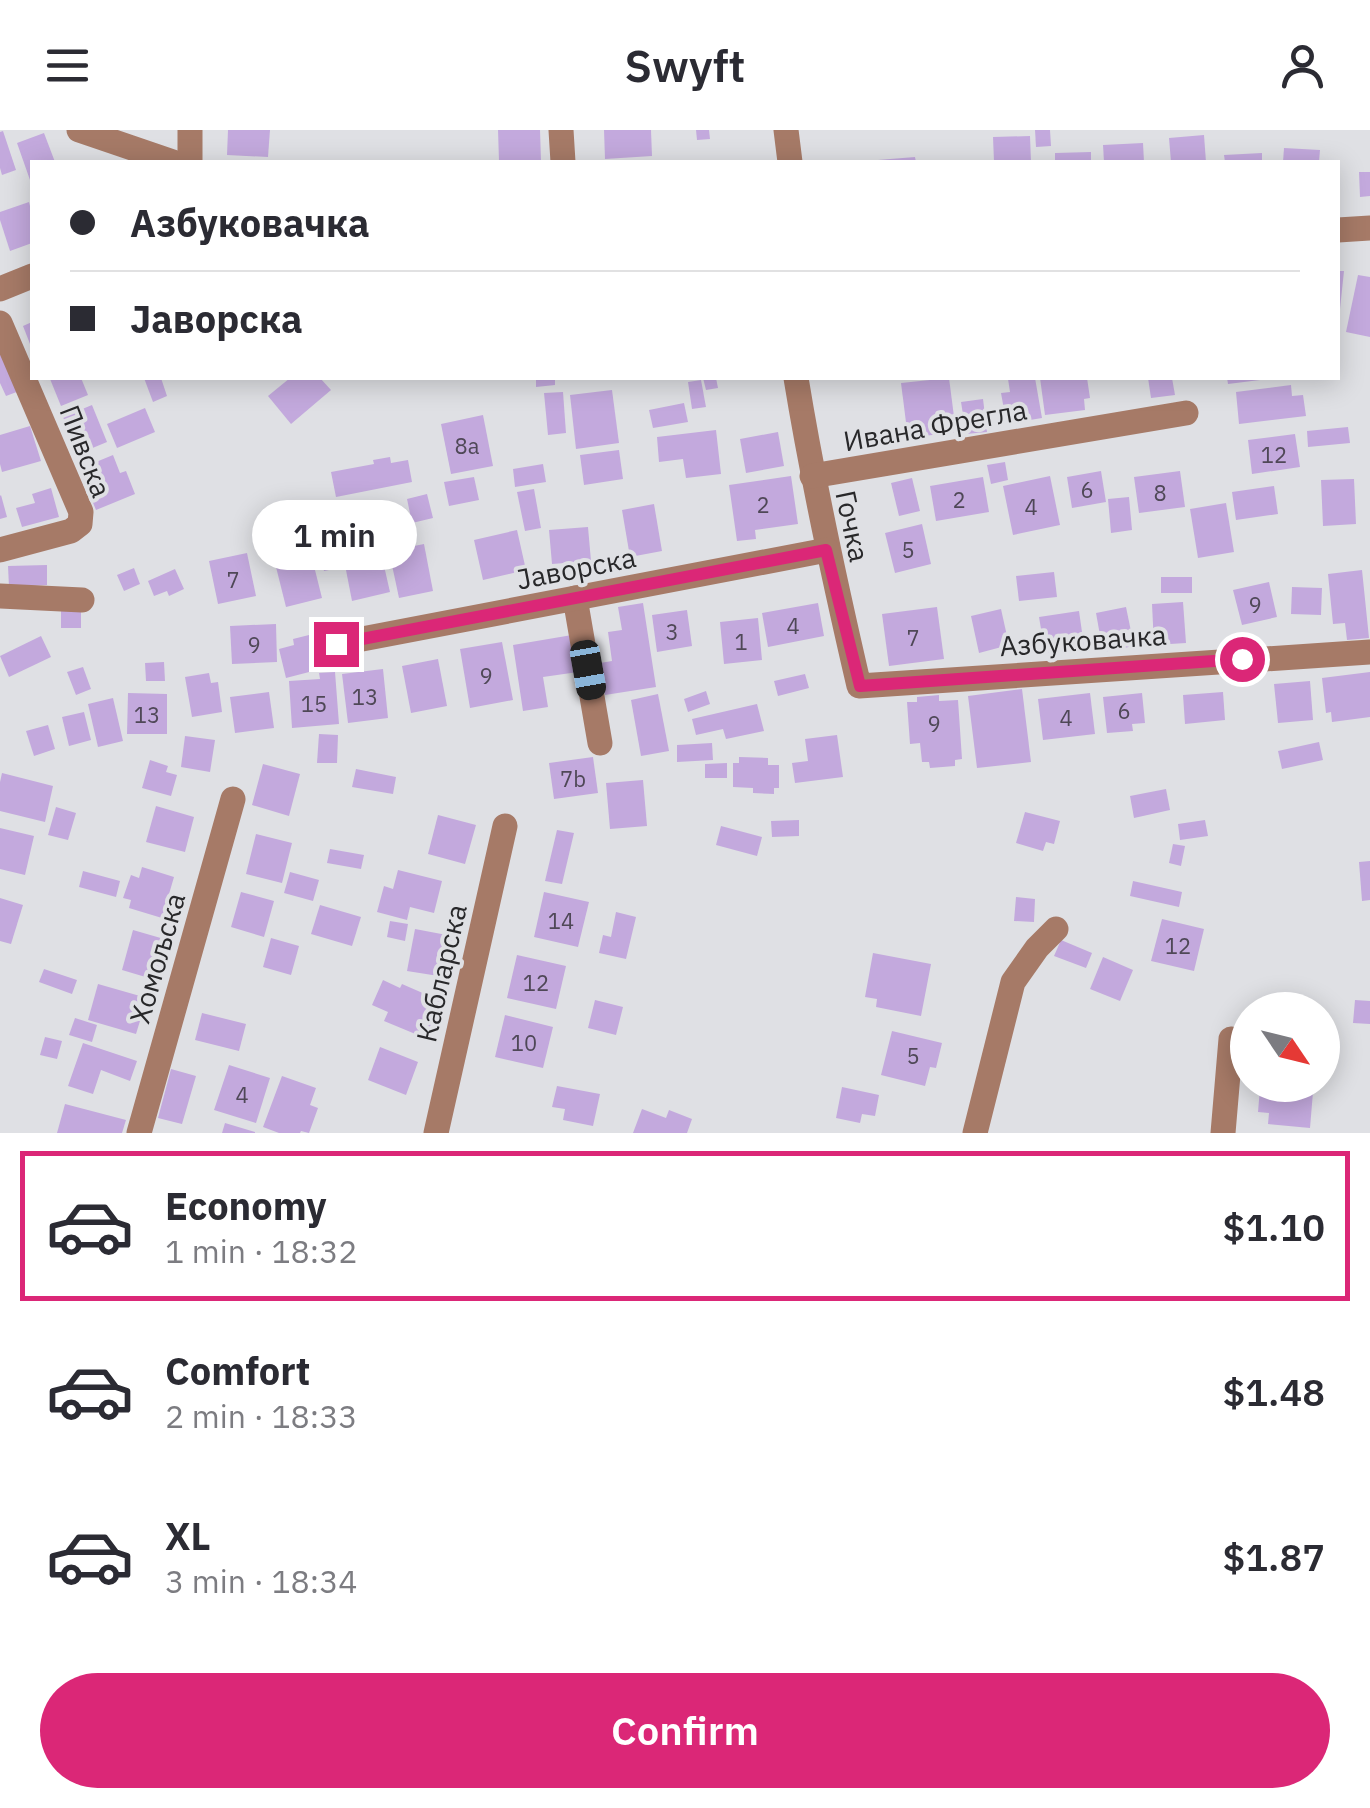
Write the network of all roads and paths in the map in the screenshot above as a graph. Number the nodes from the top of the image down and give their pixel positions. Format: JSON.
{"nodes":[{"id":1,"x":79,"y":130,"type":"edge"},
{"id":2,"x":190,"y":130,"type":"edge"},
{"id":3,"x":561,"y":130,"type":"edge"},
{"id":4,"x":786,"y":130,"type":"edge"},
{"id":5,"x":167,"y":160,"type":"edge"},
{"id":6,"x":190,"y":160,"type":"edge"},
{"id":7,"x":563,"y":160,"type":"edge"},
{"id":8,"x":790,"y":160,"type":"edge"},
{"id":9,"x":1370,"y":228,"type":"edge"},
{"id":10,"x":1340,"y":230,"type":"edge"},
{"id":11,"x":30,"y":277,"type":"edge"},
{"id":12,"x":0,"y":289,"type":"edge"},
{"id":13,"x":0,"y":323,"type":"edge"},
{"id":14,"x":796,"y":380,"type":"edge"},
{"id":15,"x":1186,"y":413,"type":"dead end"},
{"id":16,"x":812,"y":476,"type":"junction"},
{"id":17,"x":0,"y":550,"type":"edge"},
{"id":18,"x":826,"y":550,"type":"junction"},
{"id":19,"x":0,"y":596,"type":"edge"},
{"id":20,"x":576,"y":598,"type":"junction"},
{"id":21,"x":82,"y":600,"type":"dead end"},
{"id":22,"x":336,"y":644,"type":"dead end"},
{"id":23,"x":1370,"y":652,"type":"edge"},
{"id":24,"x":860,"y":686,"type":"joint"},
{"id":25,"x":600,"y":743,"type":"dead end"},
{"id":26,"x":233,"y":799,"type":"dead end"},
{"id":27,"x":505,"y":826,"type":"dead end"},
{"id":28,"x":1056,"y":929,"type":"dead end"},
{"id":29,"x":1230,"y":1049,"type":"edge"},
{"id":30,"x":139,"y":1133,"type":"edge"},
{"id":31,"x":436,"y":1133,"type":"edge"},
{"id":32,"x":975,"y":1133,"type":"edge"},
{"id":33,"x":1222,"y":1133,"type":"edge"}],
"edges":[{"from":1,"to":5,"type":"street"},
{"from":2,"to":6,"type":"street"},
{"from":3,"to":7,"type":"street"},
{"from":4,"to":8,"type":"street"},
{"from":9,"to":10,"type":"street"},
{"from":11,"to":12,"type":"street"},
{"from":13,"to":17,"type":"street","name":"Пивска"},
{"from":14,"to":16,"type":"street","name":"Гочка"},
{"from":15,"to":16,"type":"street","name":"Ивана Фрегла"},
{"from":16,"to":18,"type":"street","name":"Гочка"},
{"from":18,"to":20,"type":"street","name":"Јаворска"},
{"from":18,"to":24,"type":"street","name":"Гочка"},
{"from":19,"to":21,"type":"street"},
{"from":20,"to":22,"type":"street","name":"Јаворска"},
{"from":20,"to":25,"type":"street"},
{"from":23,"to":24,"type":"street","name":"Азбуковачка"},
{"from":26,"to":30,"type":"street","name":"Хомољска"},
{"from":27,"to":31,"type":"street","name":"Кабларска"},
{"from":28,"to":32,"type":"street"},
{"from":29,"to":33,"type":"street"}]}
